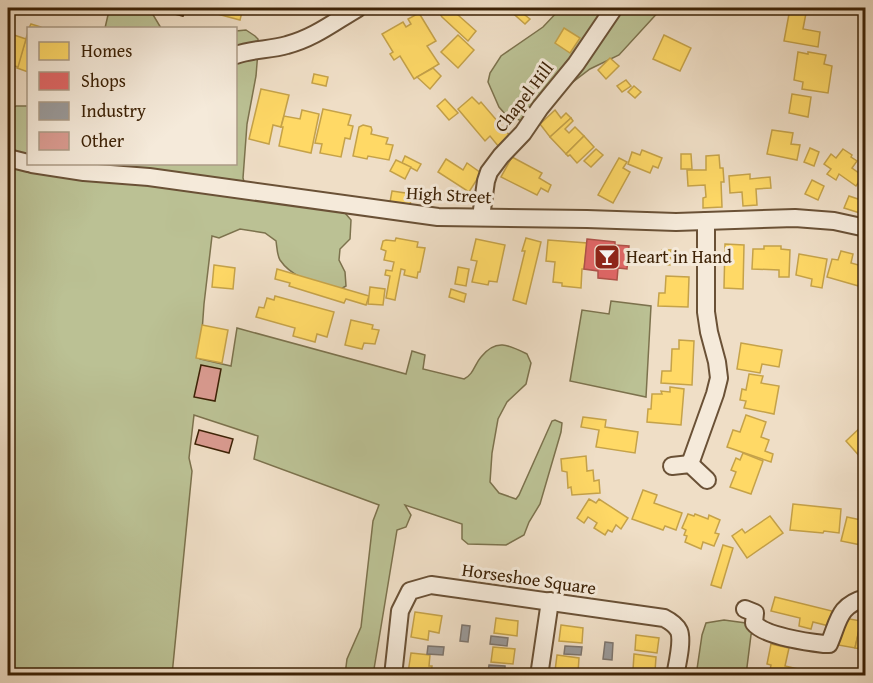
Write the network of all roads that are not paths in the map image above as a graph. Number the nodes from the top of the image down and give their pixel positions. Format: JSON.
{"nodes":[{"id":1,"x":358,"y":8,"type":"edge"},
{"id":2,"x":614,"y":8,"type":"edge"},
{"id":3,"x":237,"y":55,"type":"edge"},
{"id":4,"x":8,"y":158,"type":"edge"},
{"id":5,"x":27,"y":162,"type":"edge"},
{"id":6,"x":43,"y":165,"type":"edge"},
{"id":7,"x":149,"y":170,"type":"edge"},
{"id":8,"x":481,"y":217,"type":"junction"},
{"id":9,"x":706,"y":221,"type":"junction"},
{"id":10,"x":866,"y":228,"type":"edge"},
{"id":11,"x":690,"y":464,"type":"junction"},
{"id":12,"x":672,"y":466,"type":"dead end"},
{"id":13,"x":706,"y":480,"type":"dead end"},
{"id":14,"x":866,"y":598,"type":"edge"},
{"id":15,"x":550,"y":602,"type":"junction"},
{"id":16,"x":745,"y":609,"type":"dead end"},
{"id":17,"x":393,"y":675,"type":"edge"},
{"id":18,"x":539,"y":675,"type":"edge"},
{"id":19,"x":675,"y":675,"type":"edge"}],
"edges":[{"from":1,"to":3,"type":"street"},
{"from":2,"to":8,"type":"street","name":"Chapel Hill"},
{"from":4,"to":5,"type":"street","name":"High Street"},
{"from":6,"to":7,"type":"street","name":"High Street"},
{"from":7,"to":8,"type":"street","name":"High Street"},
{"from":8,"to":9,"type":"street","name":"High Street"},
{"from":9,"to":10,"type":"street","name":"High Street"},
{"from":9,"to":11,"type":"street"},
{"from":11,"to":12,"type":"street"},
{"from":11,"to":13,"type":"street"},
{"from":14,"to":16,"type":"street"},
{"from":15,"to":17,"type":"street","name":"Horseshoe Square"},
{"from":15,"to":18,"type":"street"},
{"from":15,"to":19,"type":"street","name":"Horseshoe Square"}]}
